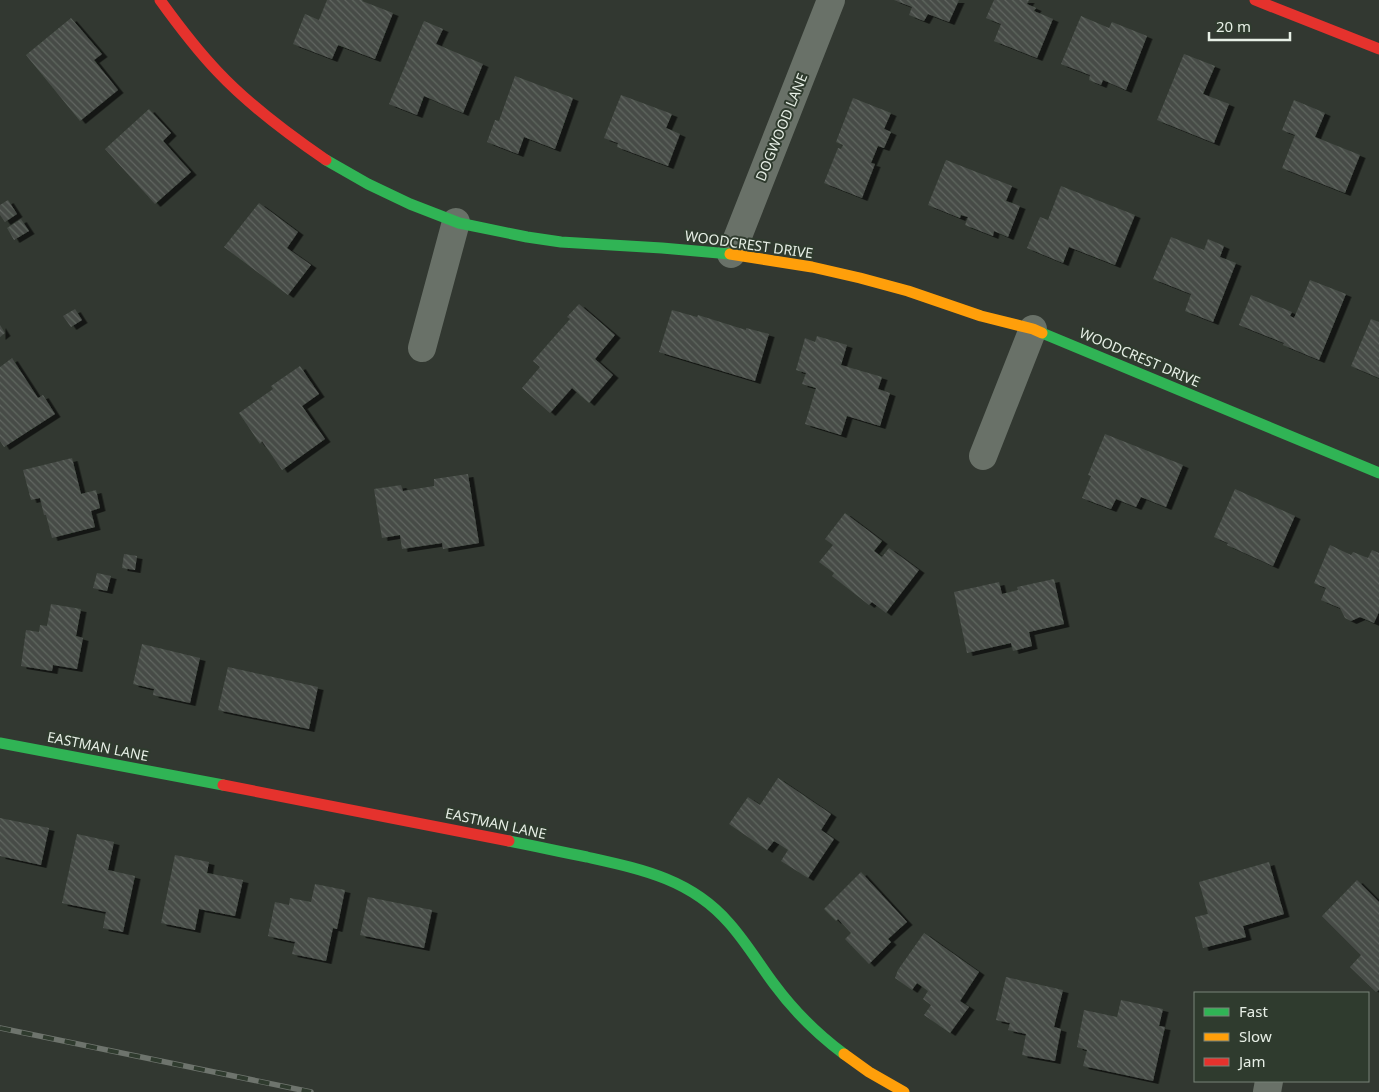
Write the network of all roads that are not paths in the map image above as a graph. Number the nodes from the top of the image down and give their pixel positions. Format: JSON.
{"nodes":[{"id":1,"x":160,"y":0,"type":"edge"},
{"id":2,"x":831,"y":0,"type":"edge"},
{"id":3,"x":1255,"y":0,"type":"edge"},
{"id":4,"x":1379,"y":49,"type":"edge"},
{"id":5,"x":456,"y":222,"type":"junction"},
{"id":6,"x":731,"y":254,"type":"junction"},
{"id":7,"x":1033,"y":329,"type":"junction"},
{"id":8,"x":422,"y":348,"type":"dead end"},
{"id":9,"x":983,"y":456,"type":"dead end"},
{"id":10,"x":1379,"y":473,"type":"edge"},
{"id":11,"x":0,"y":743,"type":"edge"},
{"id":12,"x":904,"y":1092,"type":"edge"}],
"edges":[{"from":1,"to":5,"type":"street","name":"WOODCREST DRIVE"},
{"from":2,"to":6,"type":"street","name":"DOGWOOD LANE"},
{"from":3,"to":4,"type":"street"},
{"from":5,"to":6,"type":"street","name":"WOODCREST DRIVE"},
{"from":5,"to":8,"type":"street"},
{"from":6,"to":7,"type":"street","name":"WOODCREST DRIVE"},
{"from":7,"to":9,"type":"street"},
{"from":7,"to":10,"type":"street","name":"WOODCREST DRIVE"},
{"from":11,"to":12,"type":"street","name":"EASTMAN LANE"}]}
